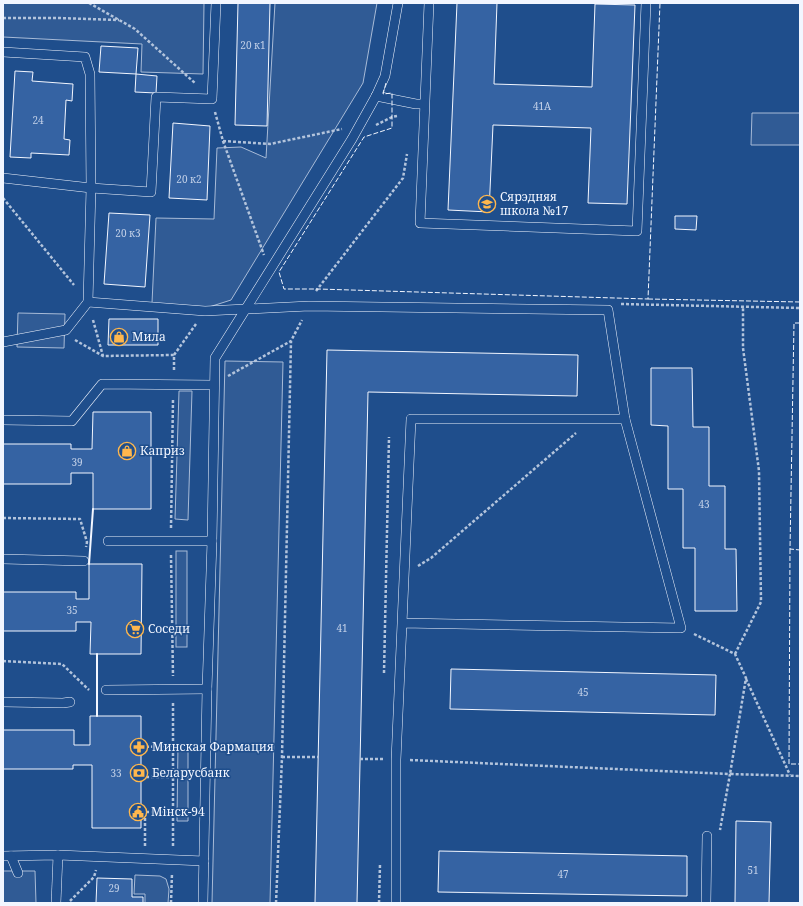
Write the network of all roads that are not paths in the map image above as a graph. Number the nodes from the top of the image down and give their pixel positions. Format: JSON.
{"nodes":[{"id":1,"x":216,"y":3,"type":"edge"},
{"id":2,"x":398,"y":3,"type":"edge"},
{"id":3,"x":428,"y":3,"type":"edge"},
{"id":4,"x":646,"y":3,"type":"edge"},
{"id":5,"x":3,"y":52,"type":"edge"},
{"id":6,"x":376,"y":96,"type":"junction"},
{"id":7,"x":424,"y":104,"type":"junction"},
{"id":8,"x":3,"y":178,"type":"edge"},
{"id":9,"x":91,"y":188,"type":"junction"},
{"id":10,"x":88,"y":302,"type":"junction"},
{"id":11,"x":246,"y":309,"type":"junction"},
{"id":12,"x":3,"y":342,"type":"edge"},
{"id":13,"x":213,"y":385,"type":"junction"},
{"id":14,"x":624,"y":419,"type":"junction"},
{"id":15,"x":3,"y":420,"type":"edge"},
{"id":16,"x":212,"y":540,"type":"junction"},
{"id":17,"x":108,"y":541,"type":"dead end"},
{"id":18,"x":3,"y":559,"type":"edge"},
{"id":19,"x":84,"y":561,"type":"road end"},
{"id":20,"x":402,"y":623,"type":"junction"},
{"id":21,"x":106,"y":690,"type":"road end"},
{"id":22,"x":207,"y":690,"type":"junction"},
{"id":23,"x":3,"y":702,"type":"edge"},
{"id":24,"x":70,"y":702,"type":"road end"},
{"id":25,"x":708,"y":836,"type":"dead end"},
{"id":26,"x":58,"y":855,"type":"junction"},
{"id":27,"x":7,"y":856,"type":"edge"},
{"id":28,"x":204,"y":861,"type":"junction"},
{"id":29,"x":18,"y":873,"type":"dead end"},
{"id":30,"x":56,"y":903,"type":"edge"},
{"id":31,"x":203,"y":903,"type":"edge"},
{"id":32,"x":396,"y":903,"type":"edge"},
{"id":33,"x":706,"y":903,"type":"edge"}],
"edges":[{"from":1,"to":9,"type":"lane"},
{"from":2,"to":6,"type":"lane"},
{"from":3,"to":7,"type":"lane"},
{"from":4,"to":7,"type":"lane"},
{"from":5,"to":9,"type":"lane"},
{"from":6,"to":7,"type":"lane"},
{"from":6,"to":11,"type":"lane"},
{"from":8,"to":9,"type":"lane"},
{"from":9,"to":10,"type":"lane"},
{"from":10,"to":11,"type":"lane"},
{"from":10,"to":12,"type":"lane"},
{"from":11,"to":13,"type":"lane"},
{"from":11,"to":14,"type":"lane"},
{"from":13,"to":15,"type":"lane"},
{"from":13,"to":16,"type":"lane"},
{"from":14,"to":20,"type":"lane"},
{"from":14,"to":20,"type":"lane"},
{"from":16,"to":17,"type":"lane"},
{"from":16,"to":22,"type":"lane"},
{"from":18,"to":19,"type":"lane"},
{"from":20,"to":32,"type":"lane"},
{"from":21,"to":22,"type":"lane"},
{"from":22,"to":28,"type":"lane"},
{"from":23,"to":24,"type":"lane"},
{"from":25,"to":33,"type":"lane"},
{"from":26,"to":27,"type":"lane"},
{"from":26,"to":28,"type":"lane"},
{"from":26,"to":30,"type":"lane"},
{"from":27,"to":29,"type":"lane"},
{"from":28,"to":31,"type":"lane"}]}
